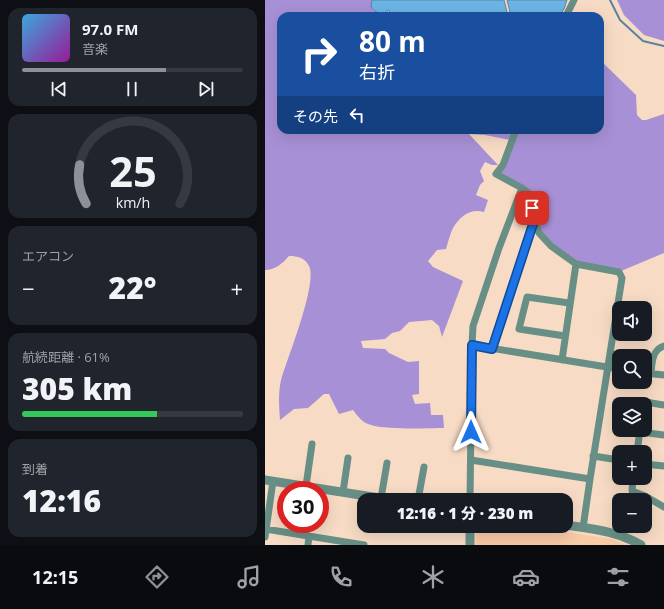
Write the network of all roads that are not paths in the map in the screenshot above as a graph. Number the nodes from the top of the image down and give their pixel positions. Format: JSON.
{"nodes":[{"id":1,"x":573,"y":0,"type":"edge"},
{"id":2,"x":568,"y":12,"type":"edge"},
{"id":3,"x":515,"y":134,"type":"edge"},
{"id":4,"x":522,"y":188,"type":"junction"},
{"id":5,"x":534,"y":221,"type":"junction"},
{"id":6,"x":576,"y":264,"type":"junction"},
{"id":7,"x":569,"y":303,"type":"junction"},
{"id":8,"x":565,"y":336,"type":"junction"},
{"id":9,"x":472,"y":345,"type":"junction"},
{"id":10,"x":664,"y":346,"type":"edge"},
{"id":11,"x":492,"y":349,"type":"junction"},
{"id":12,"x":652,"y":359,"type":"edge"},
{"id":13,"x":562,"y":360,"type":"junction"},
{"id":14,"x":608,"y":367,"type":"junction"},
{"id":15,"x":612,"y":368,"type":"edge"},
{"id":16,"x":652,"y":374,"type":"edge"},
{"id":17,"x":664,"y":376,"type":"edge"},
{"id":18,"x":652,"y":403,"type":"edge"},
{"id":19,"x":664,"y":405,"type":"edge"},
{"id":20,"x":652,"y":433,"type":"edge"},
{"id":21,"x":664,"y":435,"type":"edge"},
{"id":22,"x":312,"y":444,"type":"dead end"},
{"id":23,"x":593,"y":456,"type":"junction"},
{"id":24,"x":348,"y":458,"type":"dead end"},
{"id":25,"x":612,"y":459,"type":"edge"},
{"id":26,"x":471,"y":460,"type":"junction"},
{"id":27,"x":387,"y":463,"type":"dead end"},
{"id":28,"x":652,"y":465,"type":"edge"},
{"id":29,"x":664,"y":466,"type":"edge"},
{"id":30,"x":424,"y":467,"type":"dead end"},
{"id":31,"x":589,"y":479,"type":"junction"},
{"id":32,"x":269,"y":481,"type":"edge"},
{"id":33,"x":307,"y":481,"type":"edge"},
{"id":34,"x":632,"y":485,"type":"edge"},
{"id":35,"x":329,"y":490,"type":"edge"},
{"id":36,"x":343,"y":492,"type":"junction"},
{"id":37,"x":382,"y":493,"type":"edge"},
{"id":38,"x":419,"y":493,"type":"edge"},
{"id":39,"x":470,"y":493,"type":"edge"},
{"id":40,"x":357,"y":494,"type":"edge"},
{"id":41,"x":664,"y":507,"type":"edge"},
{"id":42,"x":573,"y":526,"type":"edge"},
{"id":43,"x":583,"y":528,"type":"junction"},
{"id":44,"x":266,"y":529,"type":"edge"},
{"id":45,"x":470,"y":533,"type":"edge"},
{"id":46,"x":309,"y":536,"type":"junction"},
{"id":47,"x":265,"y":538,"type":"edge"},
{"id":48,"x":308,"y":545,"type":"edge"},
{"id":49,"x":364,"y":545,"type":"edge"},
{"id":50,"x":470,"y":545,"type":"edge"},
{"id":51,"x":641,"y":545,"type":"edge"}],
"edges":[{"from":1,"to":2,"type":"street"},
{"from":3,"to":4,"type":"street"},
{"from":4,"to":5,"type":"street"},
{"from":4,"to":9,"type":"street"},
{"from":5,"to":6,"type":"street"},
{"from":5,"to":11,"type":"street"},
{"from":6,"to":7,"type":"street"},
{"from":6,"to":14,"type":"street"},
{"from":7,"to":8,"type":"street"},
{"from":7,"to":8,"type":"street"},
{"from":8,"to":13,"type":"street"},
{"from":9,"to":11,"type":"street"},
{"from":9,"to":26,"type":"street"},
{"from":10,"to":12,"type":"street"},
{"from":11,"to":13,"type":"street"},
{"from":13,"to":14,"type":"street"},
{"from":14,"to":15,"type":"street"},
{"from":14,"to":23,"type":"street"},
{"from":16,"to":17,"type":"street"},
{"from":18,"to":19,"type":"street"},
{"from":20,"to":21,"type":"street"},
{"from":22,"to":33,"type":"street"},
{"from":23,"to":25,"type":"street"},
{"from":23,"to":31,"type":"street"},
{"from":24,"to":36,"type":"street"},
{"from":26,"to":31,"type":"street"},
{"from":26,"to":39,"type":"street"},
{"from":27,"to":37,"type":"street"},
{"from":28,"to":29,"type":"street"},
{"from":30,"to":38,"type":"street"},
{"from":31,"to":43,"type":"street"},
{"from":32,"to":44,"type":"street"},
{"from":34,"to":41,"type":"street"},
{"from":35,"to":36,"type":"street"},
{"from":36,"to":40,"type":"street"},
{"from":42,"to":43,"type":"street"},
{"from":43,"to":51,"type":"street"},
{"from":44,"to":46,"type":"street"},
{"from":44,"to":47,"type":"street"},
{"from":45,"to":50,"type":"street"},
{"from":46,"to":48,"type":"street"},
{"from":46,"to":49,"type":"street"}]}
